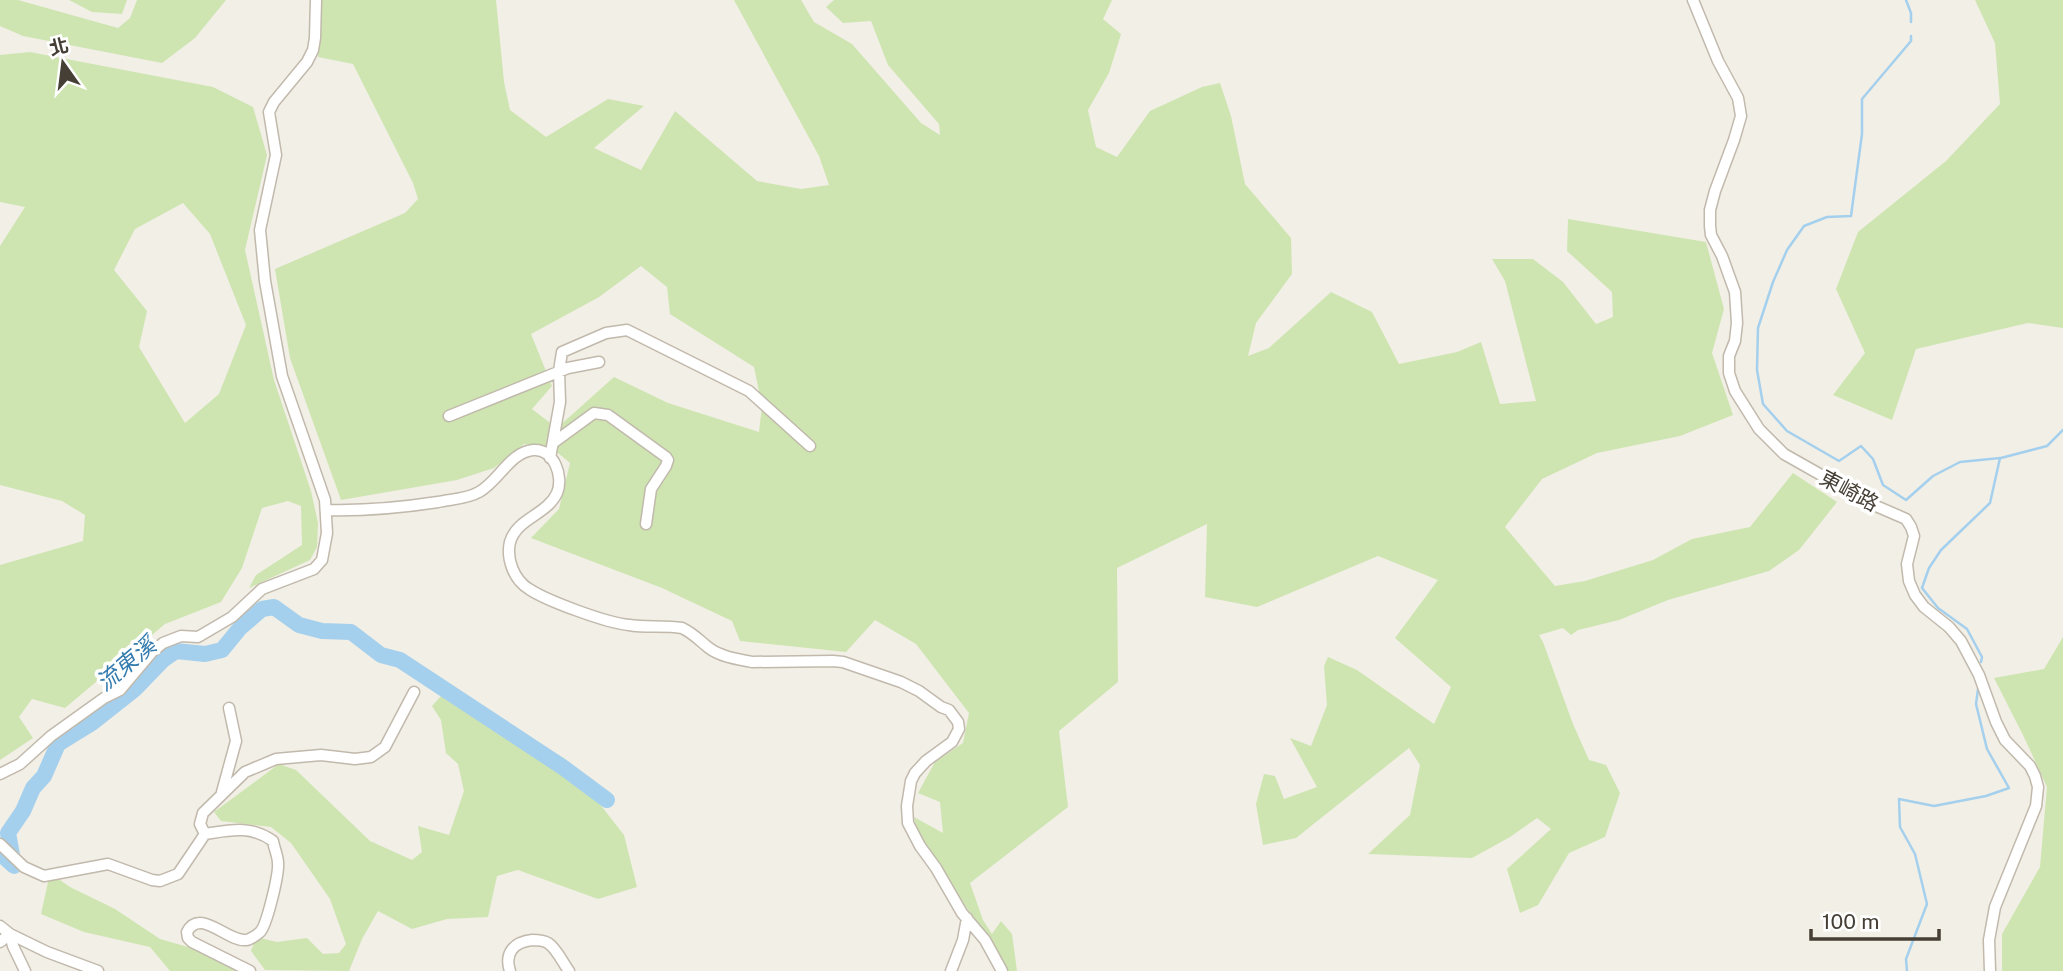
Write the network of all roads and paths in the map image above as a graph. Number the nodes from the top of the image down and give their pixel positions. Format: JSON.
{"nodes":[{"id":1,"x":316,"y":0,"type":"edge"},
{"id":2,"x":1693,"y":0,"type":"edge"},
{"id":3,"x":599,"y":362,"type":"dead end"},
{"id":4,"x":559,"y":372,"type":"junction"},
{"id":5,"x":449,"y":416,"type":"dead end"},
{"id":6,"x":553,"y":443,"type":"junction"},
{"id":7,"x":810,"y":446,"type":"dead end"},
{"id":8,"x":550,"y":458,"type":"junction"},
{"id":9,"x":327,"y":510,"type":"junction"},
{"id":10,"x":646,"y":524,"type":"dead end"},
{"id":11,"x":414,"y":692,"type":"dead end"},
{"id":12,"x":229,"y":708,"type":"dead end"},
{"id":13,"x":0,"y":774,"type":"edge"},
{"id":14,"x":221,"y":794,"type":"junction"},
{"id":15,"x":205,"y":834,"type":"junction"},
{"id":16,"x":0,"y":844,"type":"edge"},
{"id":17,"x":967,"y":918,"type":"junction"},
{"id":18,"x":0,"y":926,"type":"edge"},
{"id":19,"x":10,"y":934,"type":"junction"},
{"id":20,"x":0,"y":942,"type":"edge"},
{"id":21,"x":25,"y":971,"type":"edge"},
{"id":22,"x":98,"y":971,"type":"edge"},
{"id":23,"x":250,"y":971,"type":"edge"},
{"id":24,"x":510,"y":971,"type":"edge"},
{"id":25,"x":569,"y":971,"type":"edge"},
{"id":26,"x":951,"y":971,"type":"edge"},
{"id":27,"x":1002,"y":971,"type":"edge"},
{"id":28,"x":1990,"y":971,"type":"edge"}],
"edges":[{"from":1,"to":9,"type":"street"},
{"from":2,"to":28,"type":"street","name":"東崎路"},
{"from":3,"to":4,"type":"street"},
{"from":4,"to":5,"type":"street"},
{"from":4,"to":6,"type":"street"},
{"from":4,"to":7,"type":"street"},
{"from":6,"to":8,"type":"street"},
{"from":6,"to":10,"type":"street"},
{"from":8,"to":9,"type":"street"},
{"from":8,"to":17,"type":"street"},
{"from":9,"to":13,"type":"street"},
{"from":11,"to":14,"type":"street"},
{"from":12,"to":14,"type":"street"},
{"from":14,"to":15,"type":"street"},
{"from":15,"to":16,"type":"street"},
{"from":15,"to":23,"type":"street"},
{"from":17,"to":26,"type":"street"},
{"from":17,"to":27,"type":"street"},
{"from":18,"to":19,"type":"street"},
{"from":19,"to":20,"type":"street"},
{"from":19,"to":21,"type":"street"},
{"from":19,"to":22,"type":"street"},
{"from":24,"to":25,"type":"street"}]}
